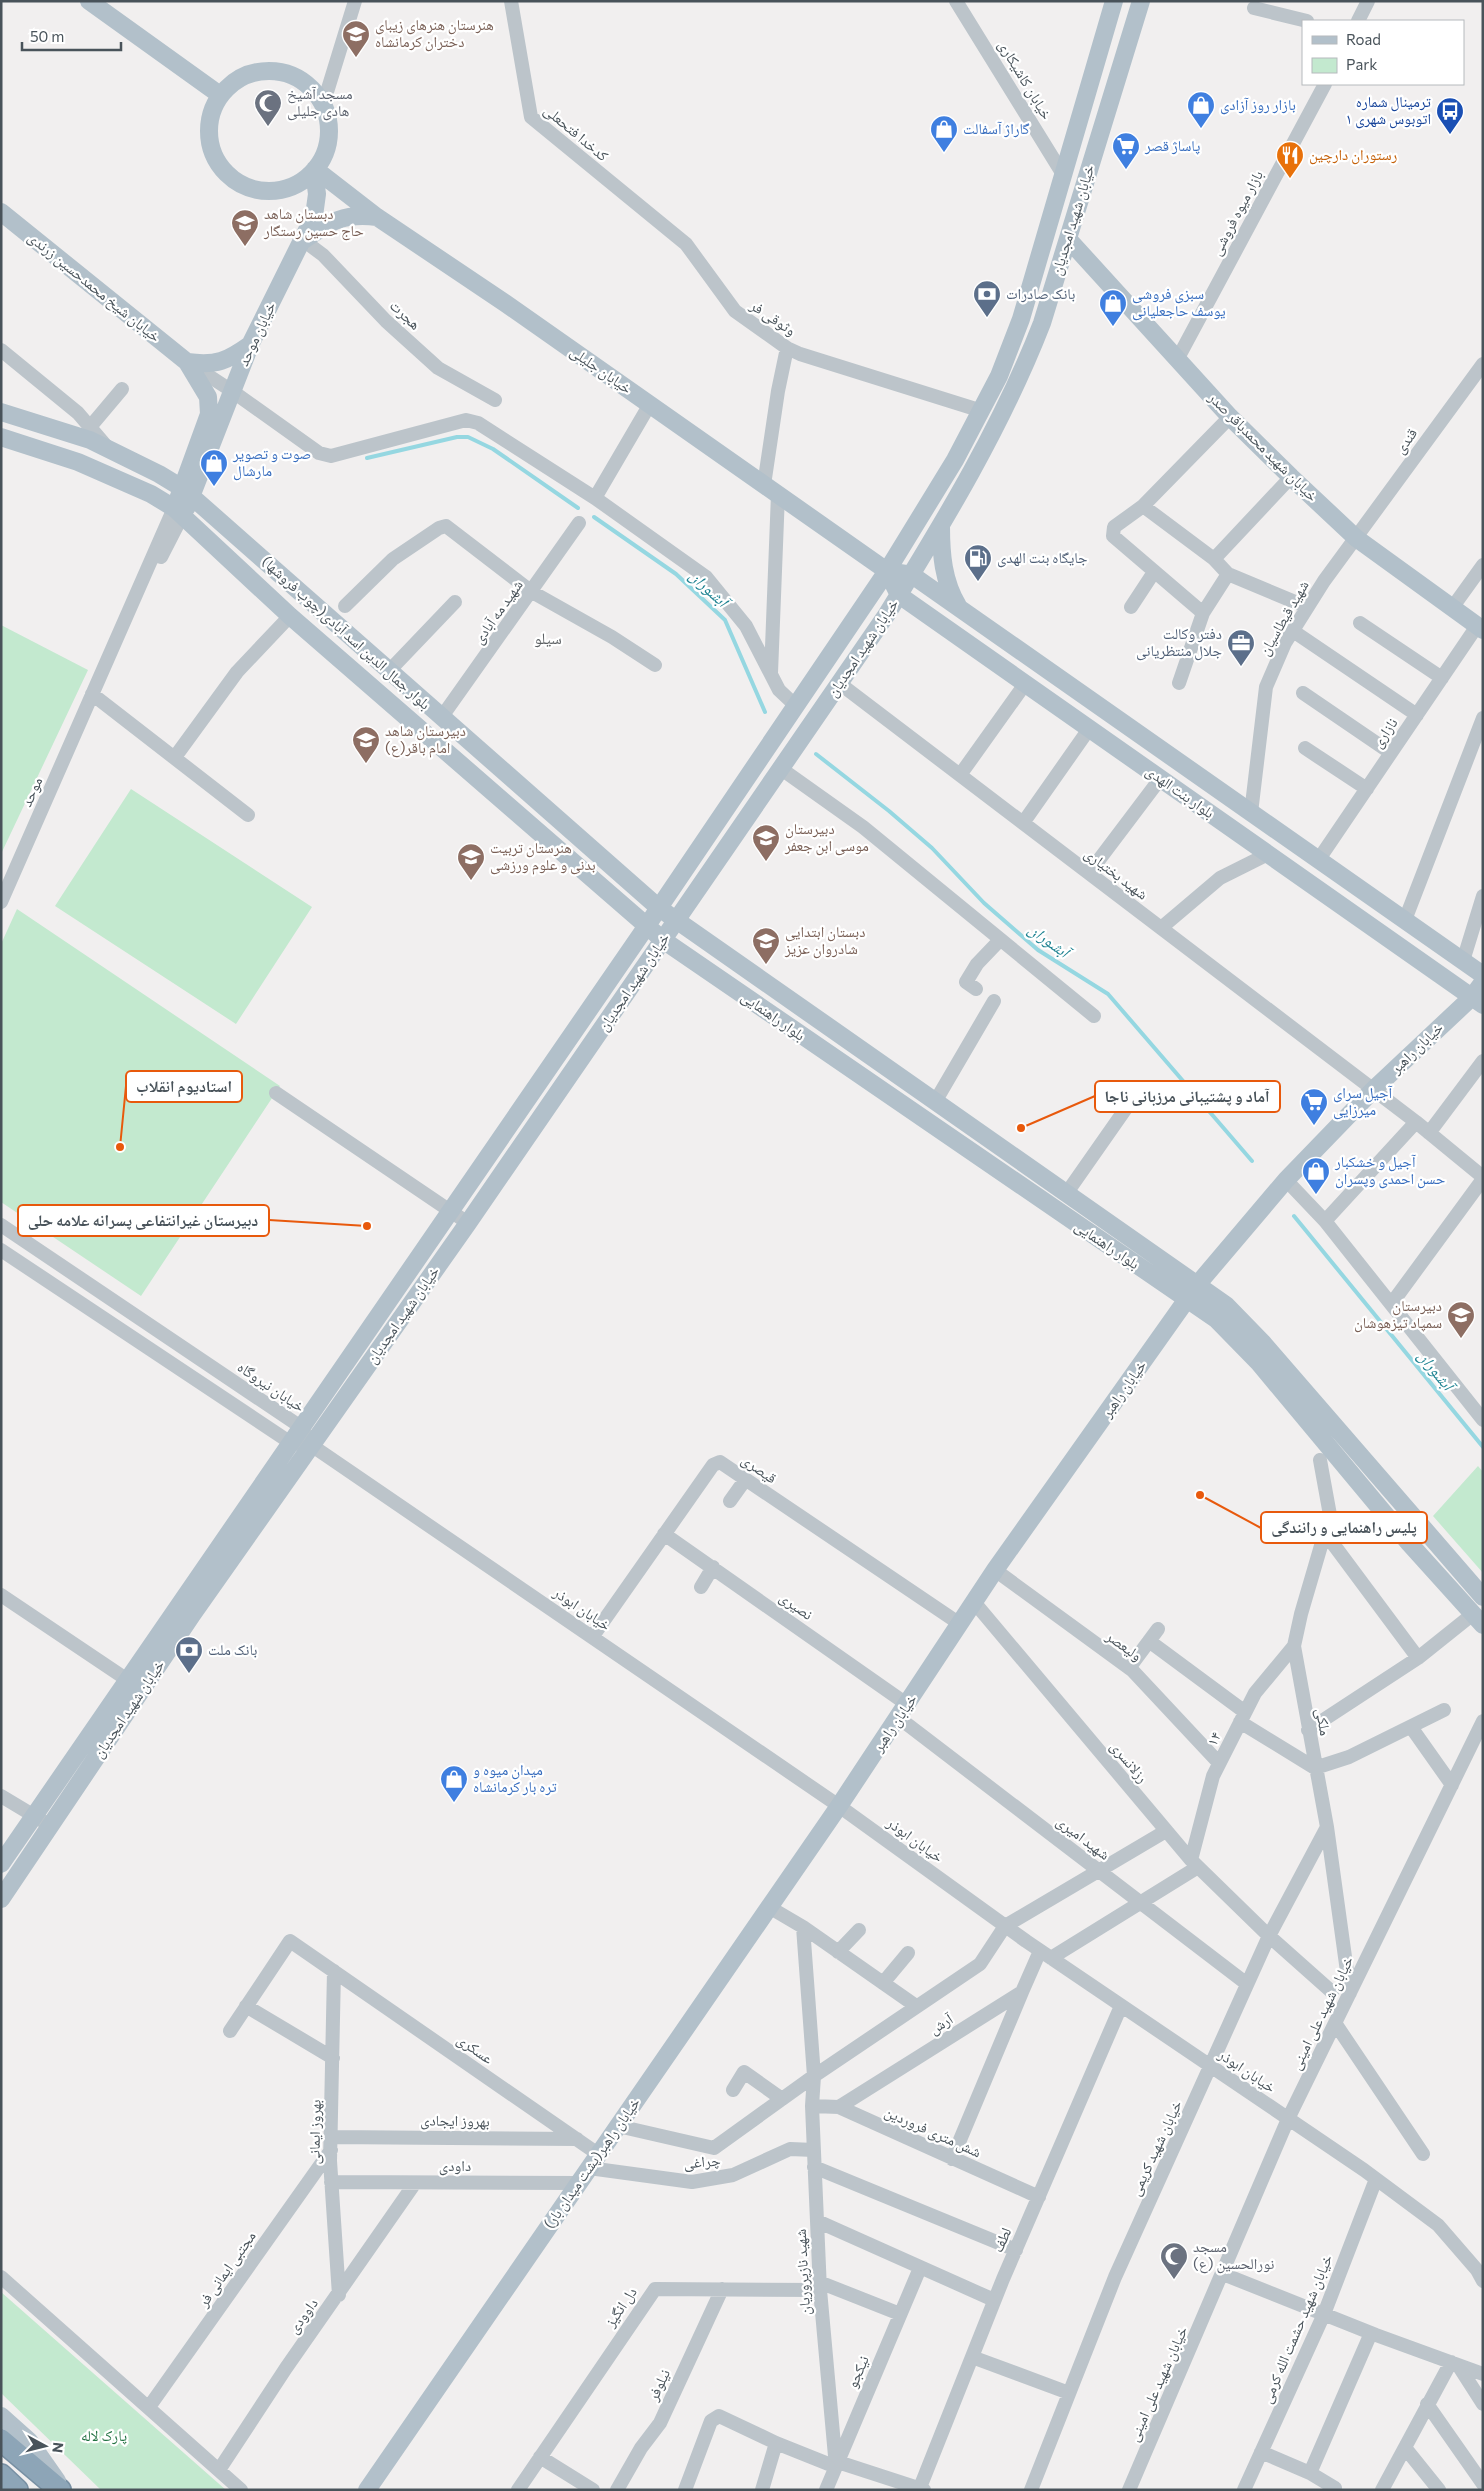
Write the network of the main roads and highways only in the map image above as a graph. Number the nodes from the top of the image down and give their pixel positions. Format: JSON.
{"nodes":[{"id":1,"x":90,"y":1,"type":"edge"},
{"id":2,"x":1114,"y":1,"type":"edge"},
{"id":3,"x":1141,"y":1,"type":"edge"},
{"id":4,"x":220,"y":95,"type":"junction"},
{"id":5,"x":315,"y":170,"type":"junction"},
{"id":6,"x":1,"y":212,"type":"edge"},
{"id":7,"x":378,"y":217,"type":"junction"},
{"id":8,"x":1068,"y":239,"type":"junction"},
{"id":9,"x":303,"y":240,"type":"junction"},
{"id":10,"x":251,"y":343,"type":"junction"},
{"id":11,"x":187,"y":362,"type":"junction"},
{"id":12,"x":1,"y":412,"type":"edge"},
{"id":13,"x":1,"y":437,"type":"edge"},
{"id":14,"x":187,"y":493,"type":"junction"},
{"id":15,"x":178,"y":512,"type":"junction"},
{"id":16,"x":941,"y":526,"type":"junction"},
{"id":17,"x":887,"y":571,"type":"junction"},
{"id":18,"x":912,"y":575,"type":"junction"},
{"id":19,"x":899,"y":595,"type":"junction"},
{"id":20,"x":960,"y":610,"type":"junction"},
{"id":21,"x":1480,"y":628,"type":"edge"},
{"id":22,"x":1132,"y":730,"type":"junction"},
{"id":23,"x":1118,"y":750,"type":"junction"},
{"id":24,"x":659,"y":908,"type":"junction"},
{"id":25,"x":676,"y":920,"type":"junction"},
{"id":26,"x":646,"y":927,"type":"junction"},
{"id":27,"x":663,"y":940,"type":"junction"},
{"id":28,"x":1483,"y":975,"type":"edge"},
{"id":29,"x":1483,"y":982,"type":"edge"},
{"id":30,"x":1478,"y":1001,"type":"edge"},
{"id":31,"x":1192,"y":1292,"type":"junction"},
{"id":32,"x":1483,"y":1597,"type":"edge"},
{"id":33,"x":1478,"y":1620,"type":"edge"},
{"id":34,"x":135,"y":1685,"type":"junction"},
{"id":35,"x":817,"y":1837,"type":"joint"},
{"id":36,"x":1,"y":1864,"type":"edge"},
{"id":37,"x":1,"y":1899,"type":"edge"},
{"id":38,"x":1,"y":2416,"type":"edge"},
{"id":39,"x":1,"y":2440,"type":"edge"},
{"id":40,"x":1,"y":2476,"type":"edge"},
{"id":41,"x":17,"y":2490,"type":"edge"},
{"id":42,"x":61,"y":2490,"type":"edge"},
{"id":43,"x":367,"y":2490,"type":"edge"}],
"edges":[{"from":1,"to":4,"type":"main road"},
{"from":2,"to":17,"type":"main road","name":"خیابان شهید امجدیان"},
{"from":3,"to":8,"type":"main road","name":"خیابان شهید امجدیان"},
{"from":4,"to":5,"type":"main road"},
{"from":4,"to":5,"type":"main road"},
{"from":5,"to":7,"type":"main road","name":"خیابان جلیلی"},
{"from":5,"to":9,"type":"main road","name":"خیابان موحد"},
{"from":6,"to":11,"type":"main road","name":"خیابان شیخ محمدحسین زرندی"},
{"from":7,"to":9,"type":"main road"},
{"from":7,"to":17,"type":"main road","name":"خیابان جلیلی"},
{"from":8,"to":16,"type":"main road","name":"خیابان شهید امجدیان"},
{"from":8,"to":21,"type":"main road","name":"خیابان شهید محمدباقر صدر"},
{"from":9,"to":10,"type":"main road","name":"خیابان موحد"},
{"from":10,"to":11,"type":"main road"},
{"from":10,"to":14,"type":"main road","name":"خیابان موحد"},
{"from":11,"to":14,"type":"main road"},
{"from":12,"to":14,"type":"main road","name":"بلوار جمال الدین اسد آبادی(چوب فروشها)"},
{"from":13,"to":15,"type":"main road","name":"بلوار جمال الدین اسد آبادی(چوب فروشها)"},
{"from":14,"to":15,"type":"main road"},
{"from":14,"to":24,"type":"main road","name":"بلوار جمال الدین اسد آبادی(چوب فروشها)"},
{"from":15,"to":26,"type":"main road","name":"بلوار جمال الدین اسد آبادی(چوب فروشها)"},
{"from":16,"to":18,"type":"main road","name":"خیابان شهید امجدیان"},
{"from":16,"to":20,"type":"main road"},
{"from":17,"to":18,"type":"main road"},
{"from":17,"to":19,"type":"main road","name":"بلوار بنت الهدی"},
{"from":17,"to":24,"type":"main road","name":"خیابان شهید امجدیان"},
{"from":18,"to":19,"type":"main road","name":"خیابان شهید امجدیان"},
{"from":18,"to":20,"type":"main road","name":"بلوار بنت الهدی"},
{"from":19,"to":23,"type":"main road","name":"بلوار بنت الهدی"},
{"from":19,"to":25,"type":"main road","name":"خیابان شهید امجدیان"},
{"from":20,"to":22,"type":"main road","name":"بلوار بنت الهدی"},
{"from":22,"to":23,"type":"main road"},
{"from":22,"to":28,"type":"main road","name":"بلوار بنت الهدی"},
{"from":23,"to":30,"type":"main road","name":"بلوار بنت الهدی"},
{"from":24,"to":25,"type":"main road","name":"بلوار جمال الدین اسد آبادی(چوب فروشها)"},
{"from":24,"to":26,"type":"main road","name":"خیابان شهید امجدیان"},
{"from":25,"to":27,"type":"main road","name":"خیابان شهید امجدیان"},
{"from":25,"to":31,"type":"main road","name":"بلوار راهنمایی"},
{"from":26,"to":27,"type":"main road","name":"بلوار جمال الدین اسد آبادی(چوب فروشها)"},
{"from":26,"to":34,"type":"main road","name":"خیابان شهید امجدیان"},
{"from":27,"to":31,"type":"main road","name":"بلوار راهنمایی"},
{"from":27,"to":34,"type":"main road","name":"خیابان شهید امجدیان"},
{"from":29,"to":30,"type":"main road","name":"خیابان راهبر"},
{"from":30,"to":31,"type":"main road","name":"خیابان راهبر"},
{"from":31,"to":32,"type":"main road","name":"بلوار راهنمایی"},
{"from":31,"to":33,"type":"main road","name":"بلوار راهنمایی"},
{"from":31,"to":35,"type":"main road","name":"خیابان راهبر"},
{"from":34,"to":36,"type":"main road","name":"خیابان شهید امجدیان"},
{"from":34,"to":37,"type":"main road","name":"خیابان شهید امجدیان"},
{"from":35,"to":43,"type":"main road","name":"خیابان راهبر(پشت میدان بار)"},
{"from":38,"to":42,"type":"main road"},
{"from":39,"to":42,"type":"highway"},
{"from":40,"to":41,"type":"highway"}]}
